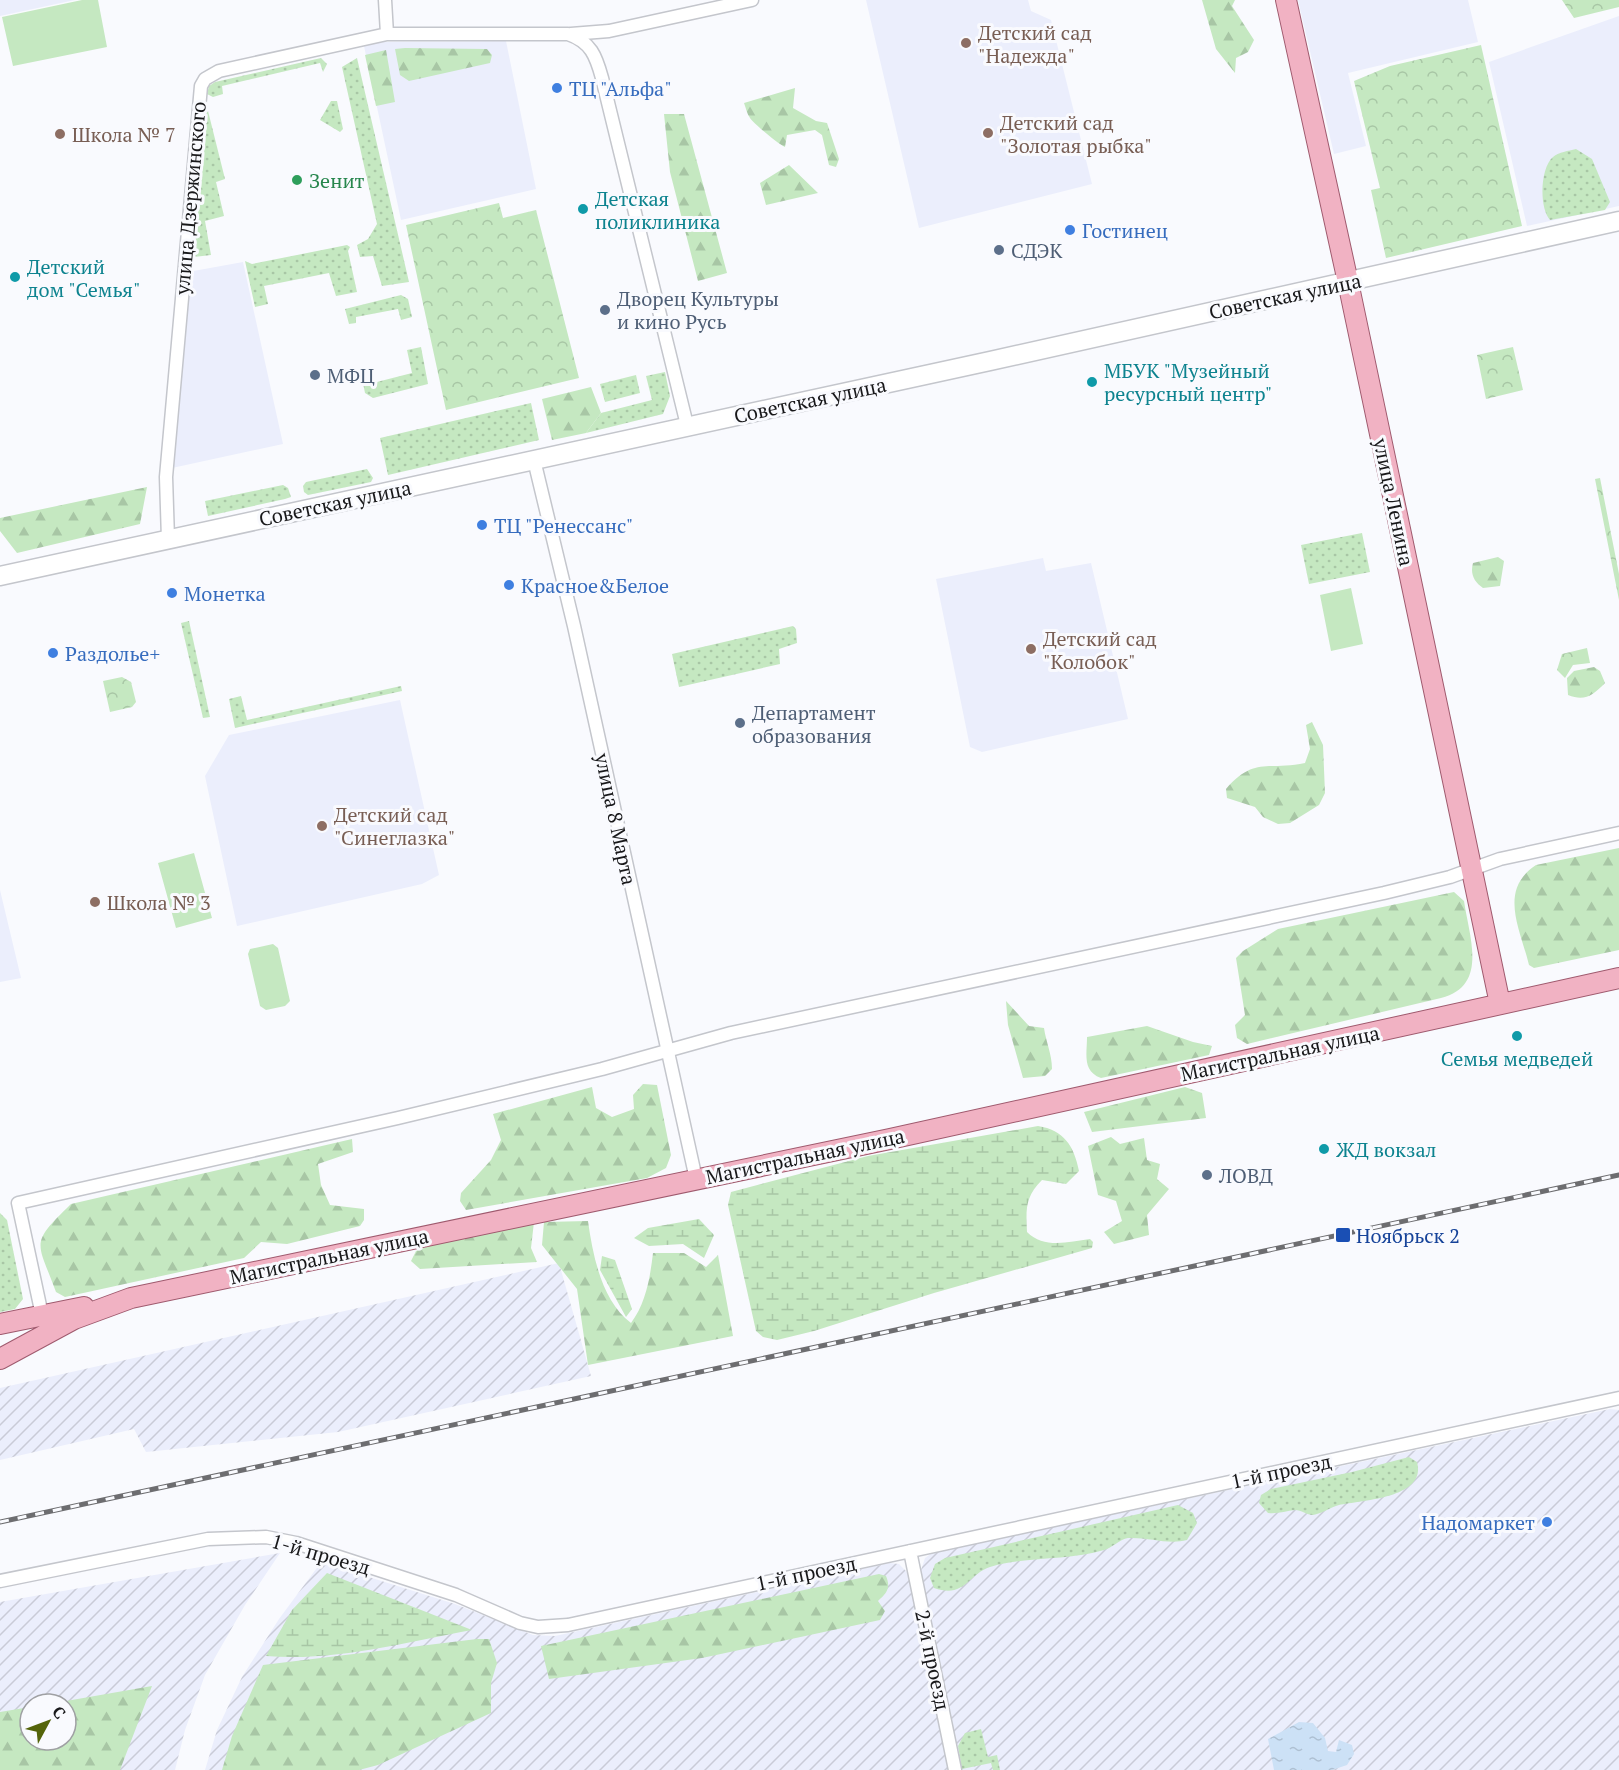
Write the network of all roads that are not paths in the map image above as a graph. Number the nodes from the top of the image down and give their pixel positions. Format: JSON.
{"nodes":[{"id":1,"x":385,"y":0,"type":"edge"},
{"id":2,"x":752,"y":0,"type":"edge"},
{"id":3,"x":1286,"y":0,"type":"edge"},
{"id":4,"x":387,"y":33,"type":"junction"},
{"id":5,"x":568,"y":34,"type":"junction"},
{"id":6,"x":1619,"y":220,"type":"edge"},
{"id":7,"x":1348,"y":282,"type":"junction"},
{"id":8,"x":687,"y":425,"type":"junction"},
{"id":9,"x":534,"y":459,"type":"junction"},
{"id":10,"x":168,"y":539,"type":"junction"},
{"id":11,"x":0,"y":576,"type":"edge"},
{"id":12,"x":1619,"y":834,"type":"edge"},
{"id":13,"x":1471,"y":869,"type":"junction"},
{"id":14,"x":1619,"y":978,"type":"edge"},
{"id":15,"x":1500,"y":1004,"type":"junction"},
{"id":16,"x":668,"y":1051,"type":"junction"},
{"id":17,"x":696,"y":1179,"type":"junction"},
{"id":18,"x":131,"y":1298,"type":"junction"},
{"id":19,"x":42,"y":1315,"type":"junction"},
{"id":20,"x":0,"y":1324,"type":"edge"},
{"id":21,"x":0,"y":1359,"type":"edge"},
{"id":22,"x":1619,"y":1398,"type":"edge"},
{"id":23,"x":910,"y":1551,"type":"junction"},
{"id":24,"x":0,"y":1581,"type":"edge"},
{"id":25,"x":956,"y":1770,"type":"edge"}],
"edges":[{"from":1,"to":4,"type":"street"},
{"from":2,"to":5,"type":"street","name":"улица Дзержинского"},
{"from":3,"to":7,"type":"main road","name":"улица Ленина"},
{"from":4,"to":5,"type":"street","name":"улица Дзержинского"},
{"from":4,"to":10,"type":"street","name":"улица Дзержинского"},
{"from":5,"to":8,"type":"street"},
{"from":6,"to":7,"type":"main road","name":"Советская улица"},
{"from":7,"to":8,"type":"main road","name":"Советская улица"},
{"from":7,"to":13,"type":"main road","name":"улица Ленина"},
{"from":8,"to":9,"type":"main road","name":"Советская улица"},
{"from":9,"to":10,"type":"main road","name":"Советская улица"},
{"from":9,"to":16,"type":"street","name":"улица 8 Марта"},
{"from":10,"to":11,"type":"main road","name":"Советская улица"},
{"from":12,"to":13,"type":"street"},
{"from":13,"to":15,"type":"main road","name":"улица Ленина"},
{"from":13,"to":16,"type":"street"},
{"from":14,"to":15,"type":"main road","name":"Магистральная улица"},
{"from":15,"to":17,"type":"main road","name":"Магистральная улица"},
{"from":16,"to":17,"type":"street","name":"улица 8 Марта"},
{"from":16,"to":19,"type":"street"},
{"from":17,"to":18,"type":"main road","name":"Магистральная улица"},
{"from":18,"to":19,"type":"main road"},
{"from":18,"to":21,"type":"main road","name":"Магистральная улица"},
{"from":19,"to":20,"type":"main road"},
{"from":22,"to":23,"type":"street","name":"1-й проезд"},
{"from":23,"to":24,"type":"street","name":"1-й проезд"},
{"from":23,"to":25,"type":"street","name":"2-й проезд"}]}
